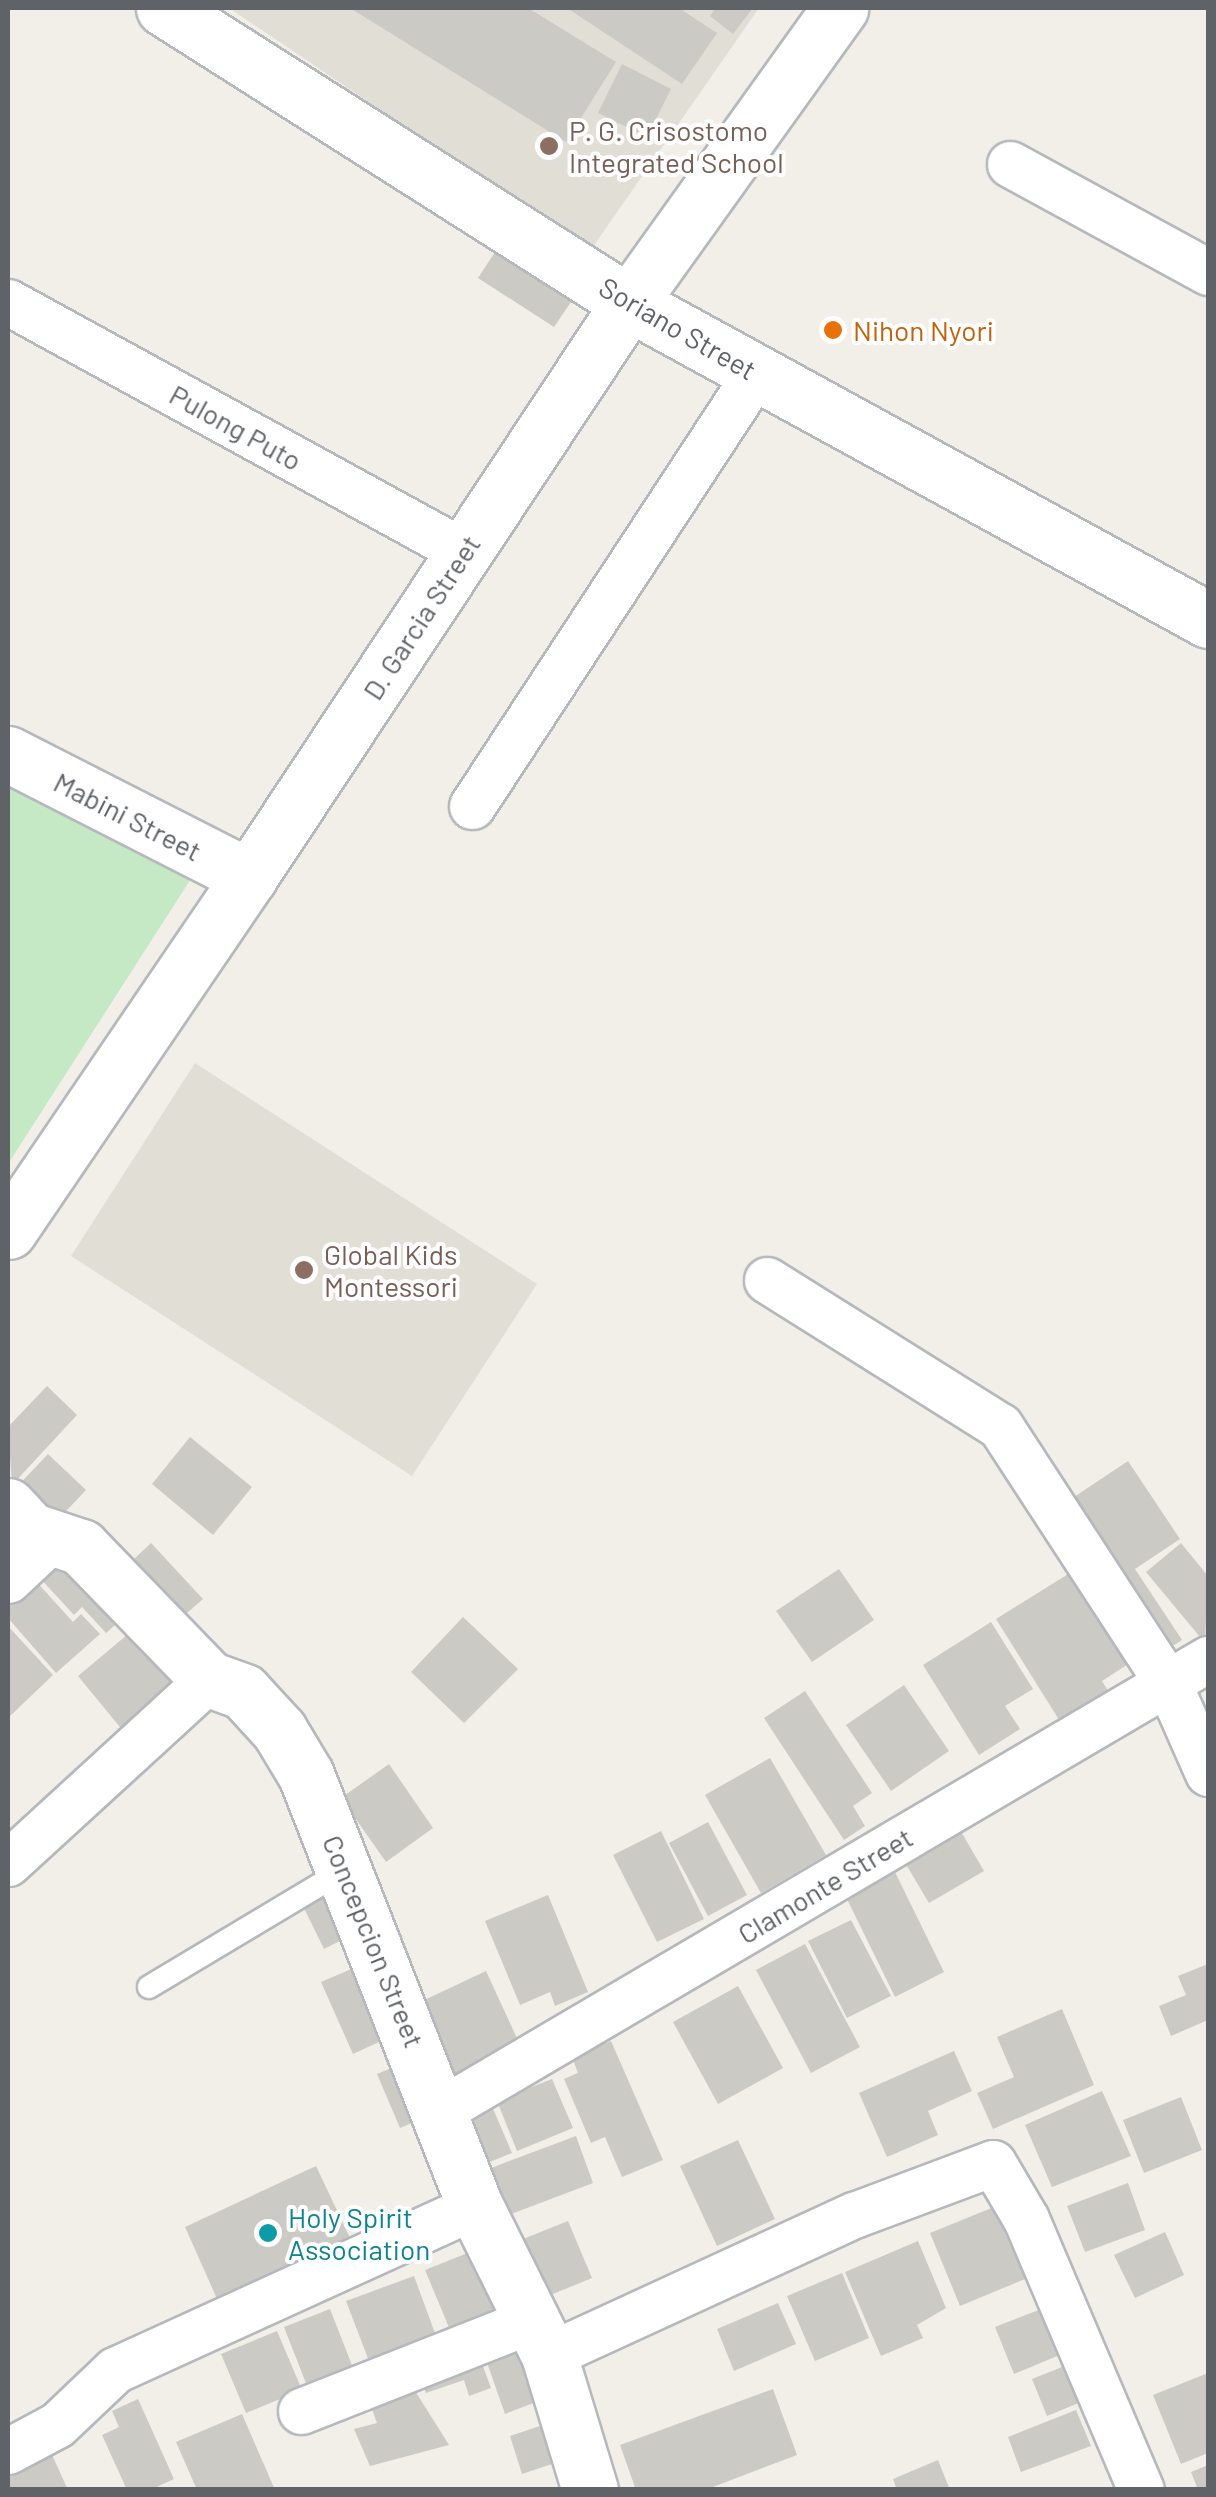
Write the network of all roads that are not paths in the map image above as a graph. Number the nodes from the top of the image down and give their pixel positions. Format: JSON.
{"nodes":[{"id":1,"x":164,"y":8,"type":"edge"},
{"id":2,"x":840,"y":8,"type":"edge"},
{"id":3,"x":1010,"y":164,"type":"dead end"},
{"id":4,"x":1208,"y":272,"type":"edge"},
{"id":5,"x":8,"y":302,"type":"edge"},
{"id":6,"x":629,"y":303,"type":"junction"},
{"id":7,"x":756,"y":373,"type":"junction"},
{"id":8,"x":464,"y":552,"type":"junction"},
{"id":9,"x":1208,"y":620,"type":"edge"},
{"id":10,"x":8,"y":754,"type":"edge"},
{"id":11,"x":472,"y":806,"type":"dead end"},
{"id":12,"x":249,"y":877,"type":"junction"},
{"id":13,"x":8,"y":1231,"type":"edge"},
{"id":14,"x":767,"y":1280,"type":"dead end"},
{"id":15,"x":8,"y":1506,"type":"edge"},
{"id":16,"x":52,"y":1539,"type":"junction"},
{"id":17,"x":8,"y":1580,"type":"edge"},
{"id":18,"x":1208,"y":1658,"type":"edge"},
{"id":19,"x":209,"y":1679,"type":"junction"},
{"id":20,"x":1170,"y":1687,"type":"junction"},
{"id":21,"x":1208,"y":1773,"type":"edge"},
{"id":22,"x":8,"y":1864,"type":"edge"},
{"id":23,"x":346,"y":1869,"type":"junction"},
{"id":24,"x":150,"y":1988,"type":"dead end"},
{"id":25,"x":441,"y":2110,"type":"junction"},
{"id":26,"x":475,"y":2206,"type":"junction"},
{"id":27,"x":540,"y":2337,"type":"junction"},
{"id":28,"x":301,"y":2411,"type":"dead end"},
{"id":29,"x":8,"y":2451,"type":"edge"},
{"id":30,"x":590,"y":2490,"type":"edge"},
{"id":31,"x":1141,"y":2490,"type":"edge"}],
"edges":[{"from":1,"to":6,"type":"street","name":"Soriano Street"},
{"from":2,"to":6,"type":"street","name":"D. Garcia Street"},
{"from":3,"to":4,"type":"street"},
{"from":5,"to":8,"type":"street","name":"Pulong Puto"},
{"from":6,"to":7,"type":"street","name":"Soriano Street"},
{"from":6,"to":8,"type":"street","name":"D. Garcia Street"},
{"from":7,"to":9,"type":"street","name":"Soriano Street"},
{"from":7,"to":11,"type":"street"},
{"from":8,"to":12,"type":"street","name":"D. Garcia Street"},
{"from":10,"to":12,"type":"street","name":"Mabini Street"},
{"from":12,"to":13,"type":"street","name":"D. Garcia Street"},
{"from":14,"to":20,"type":"street"},
{"from":15,"to":16,"type":"street","name":"Concepcion Street"},
{"from":16,"to":17,"type":"street"},
{"from":16,"to":19,"type":"street","name":"Concepcion Street"},
{"from":18,"to":20,"type":"street","name":"Clamonte Street"},
{"from":19,"to":22,"type":"street"},
{"from":19,"to":23,"type":"street","name":"Concepcion Street"},
{"from":20,"to":21,"type":"street"},
{"from":20,"to":25,"type":"street","name":"Clamonte Street"},
{"from":23,"to":24,"type":"lane"},
{"from":23,"to":25,"type":"street","name":"Concepcion Street"},
{"from":25,"to":26,"type":"street","name":"Concepcion Street"},
{"from":26,"to":27,"type":"street","name":"Concepcion Street"},
{"from":26,"to":29,"type":"street"},
{"from":27,"to":28,"type":"street"},
{"from":27,"to":30,"type":"street","name":"Concepcion Street"},
{"from":27,"to":31,"type":"street"}]}
